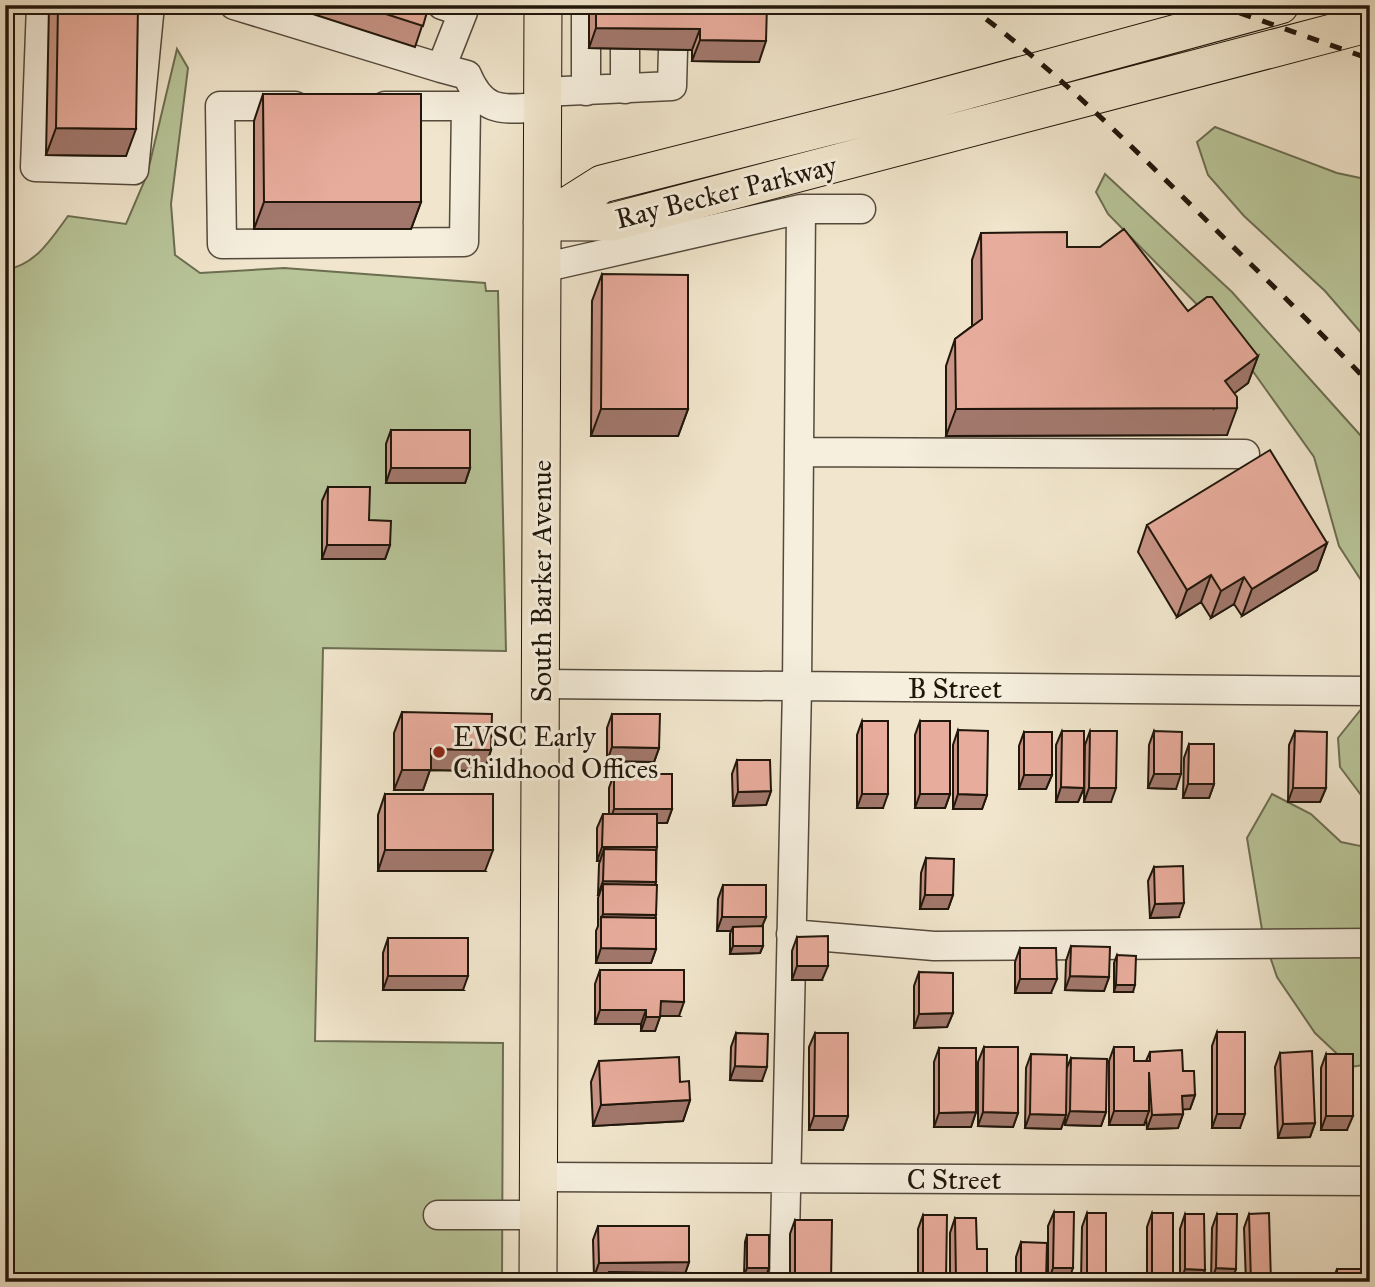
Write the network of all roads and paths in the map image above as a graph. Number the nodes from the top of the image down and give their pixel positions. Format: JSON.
{"nodes":[{"id":1,"x":41,"y":5,"type":"edge"},
{"id":2,"x":150,"y":5,"type":"edge"},
{"id":3,"x":234,"y":5,"type":"edge"},
{"id":4,"x":542,"y":5,"type":"edge"},
{"id":5,"x":586,"y":5,"type":"edge"},
{"id":6,"x":1280,"y":5,"type":"edge"},
{"id":7,"x":456,"y":8,"type":"edge"},
{"id":8,"x":1370,"y":23,"type":"edge"},
{"id":9,"x":625,"y":49,"type":"edge"},
{"id":10,"x":673,"y":50,"type":"edge"},
{"id":11,"x":441,"y":68,"type":"junction"},
{"id":12,"x":625,"y":89,"type":"junction"},
{"id":13,"x":586,"y":91,"type":"junction"},
{"id":14,"x":542,"y":100,"type":"junction"},
{"id":15,"x":471,"y":101,"type":"junction"},
{"id":16,"x":316,"y":106,"type":"edge"},
{"id":17,"x":357,"y":106,"type":"edge"},
{"id":18,"x":802,"y":209,"type":"junction"},
{"id":19,"x":861,"y":209,"type":"dead end"},
{"id":20,"x":542,"y":222,"type":"junction"},
{"id":21,"x":542,"y":268,"type":"junction"},
{"id":22,"x":800,"y":452,"type":"junction"},
{"id":23,"x":1245,"y":454,"type":"dead end"},
{"id":24,"x":540,"y":684,"type":"junction"},
{"id":25,"x":797,"y":688,"type":"junction"},
{"id":26,"x":1370,"y":691,"type":"edge"},
{"id":27,"x":791,"y":934,"type":"junction"},
{"id":28,"x":1370,"y":943,"type":"edge"},
{"id":29,"x":538,"y":1177,"type":"junction"},
{"id":30,"x":785,"y":1178,"type":"junction"},
{"id":31,"x":1370,"y":1181,"type":"edge"},
{"id":32,"x":538,"y":1215,"type":"junction"},
{"id":33,"x":438,"y":1216,"type":"dead end"},
{"id":34,"x":538,"y":1282,"type":"edge"},
{"id":35,"x":784,"y":1282,"type":"edge"}],
"edges":[{"from":1,"to":2,"type":"street"},
{"from":3,"to":11,"type":"street"},
{"from":4,"to":14,"type":"main road","name":"South Barker Avenue"},
{"from":5,"to":13,"type":"street"},
{"from":6,"to":20,"type":"main road","name":"Ray Becker Parkway"},
{"from":7,"to":11,"type":"street"},
{"from":8,"to":20,"type":"main road","name":"Ray Becker Parkway"},
{"from":9,"to":12,"type":"street"},
{"from":10,"to":12,"type":"street"},
{"from":11,"to":15,"type":"street"},
{"from":12,"to":13,"type":"street"},
{"from":13,"to":14,"type":"street"},
{"from":14,"to":15,"type":"street"},
{"from":14,"to":20,"type":"main road","name":"South Barker Avenue"},
{"from":15,"to":16,"type":"street"},
{"from":15,"to":17,"type":"street"},
{"from":18,"to":19,"type":"street"},
{"from":18,"to":21,"type":"street"},
{"from":18,"to":22,"type":"street"},
{"from":20,"to":21,"type":"main road","name":"South Barker Avenue"},
{"from":21,"to":24,"type":"main road","name":"South Barker Avenue"},
{"from":22,"to":23,"type":"street"},
{"from":22,"to":25,"type":"street"},
{"from":24,"to":25,"type":"street","name":"B Street"},
{"from":24,"to":29,"type":"main road","name":"South Barker Avenue"},
{"from":25,"to":26,"type":"street","name":"B Street"},
{"from":25,"to":27,"type":"street"},
{"from":27,"to":28,"type":"street"},
{"from":27,"to":30,"type":"street"},
{"from":29,"to":30,"type":"street","name":"C Street"},
{"from":29,"to":32,"type":"main road","name":"South Barker Avenue"},
{"from":30,"to":31,"type":"street","name":"C Street"},
{"from":30,"to":35,"type":"street"},
{"from":32,"to":33,"type":"street"},
{"from":32,"to":34,"type":"main road","name":"South Barker Avenue"}]}
